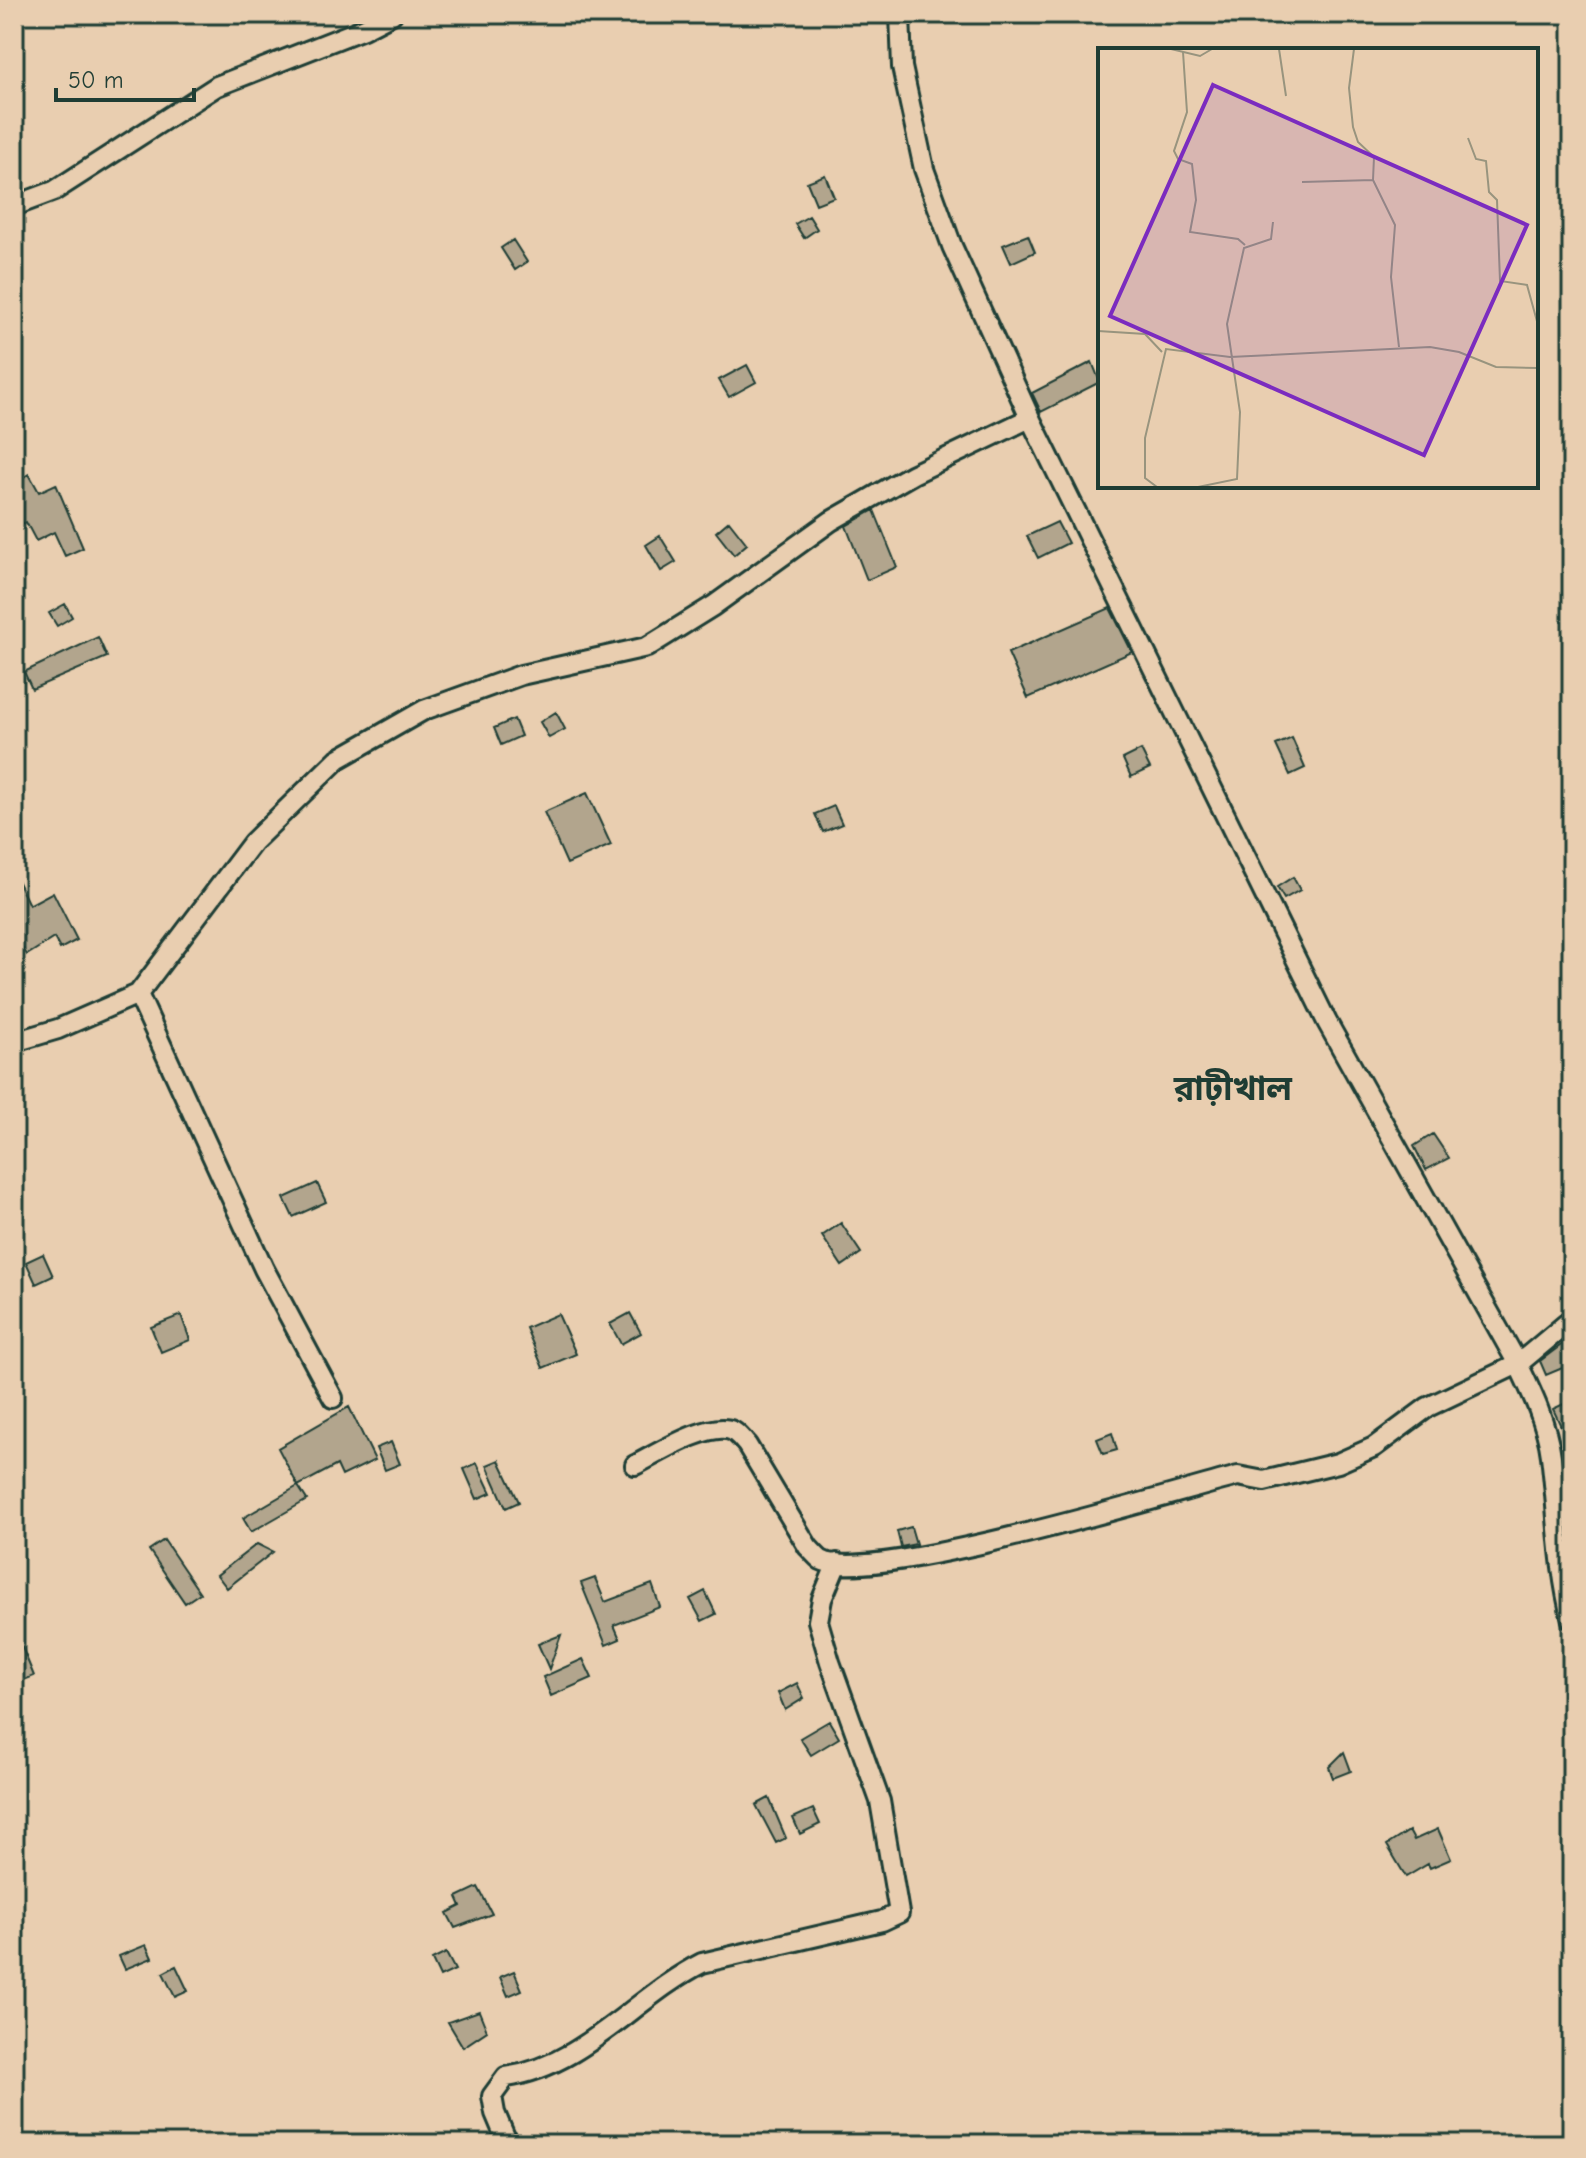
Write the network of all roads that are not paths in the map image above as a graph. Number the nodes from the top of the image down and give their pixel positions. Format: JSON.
{"nodes":[{"id":1,"x":392,"y":14,"type":"edge"},
{"id":2,"x":900,"y":14,"type":"edge"},
{"id":3,"x":14,"y":206,"type":"edge"},
{"id":4,"x":1030,"y":418,"type":"junction"},
{"id":5,"x":138,"y":994,"type":"junction"},
{"id":6,"x":14,"y":1042,"type":"edge"},
{"id":7,"x":1572,"y":1319,"type":"edge"},
{"id":8,"x":1518,"y":1364,"type":"junction"},
{"id":9,"x":333,"y":1398,"type":"dead end"},
{"id":10,"x":635,"y":1465,"type":"dead end"},
{"id":11,"x":837,"y":1563,"type":"junction"},
{"id":12,"x":1572,"y":1620,"type":"edge"},
{"id":13,"x":508,"y":2144,"type":"edge"}],
"edges":[{"from":1,"to":3,"type":"street"},
{"from":2,"to":4,"type":"street"},
{"from":4,"to":5,"type":"street"},
{"from":4,"to":8,"type":"street"},
{"from":5,"to":6,"type":"street"},
{"from":5,"to":9,"type":"street"},
{"from":7,"to":8,"type":"street"},
{"from":8,"to":11,"type":"street"},
{"from":8,"to":12,"type":"street"},
{"from":10,"to":11,"type":"street"},
{"from":11,"to":13,"type":"street"}]}
